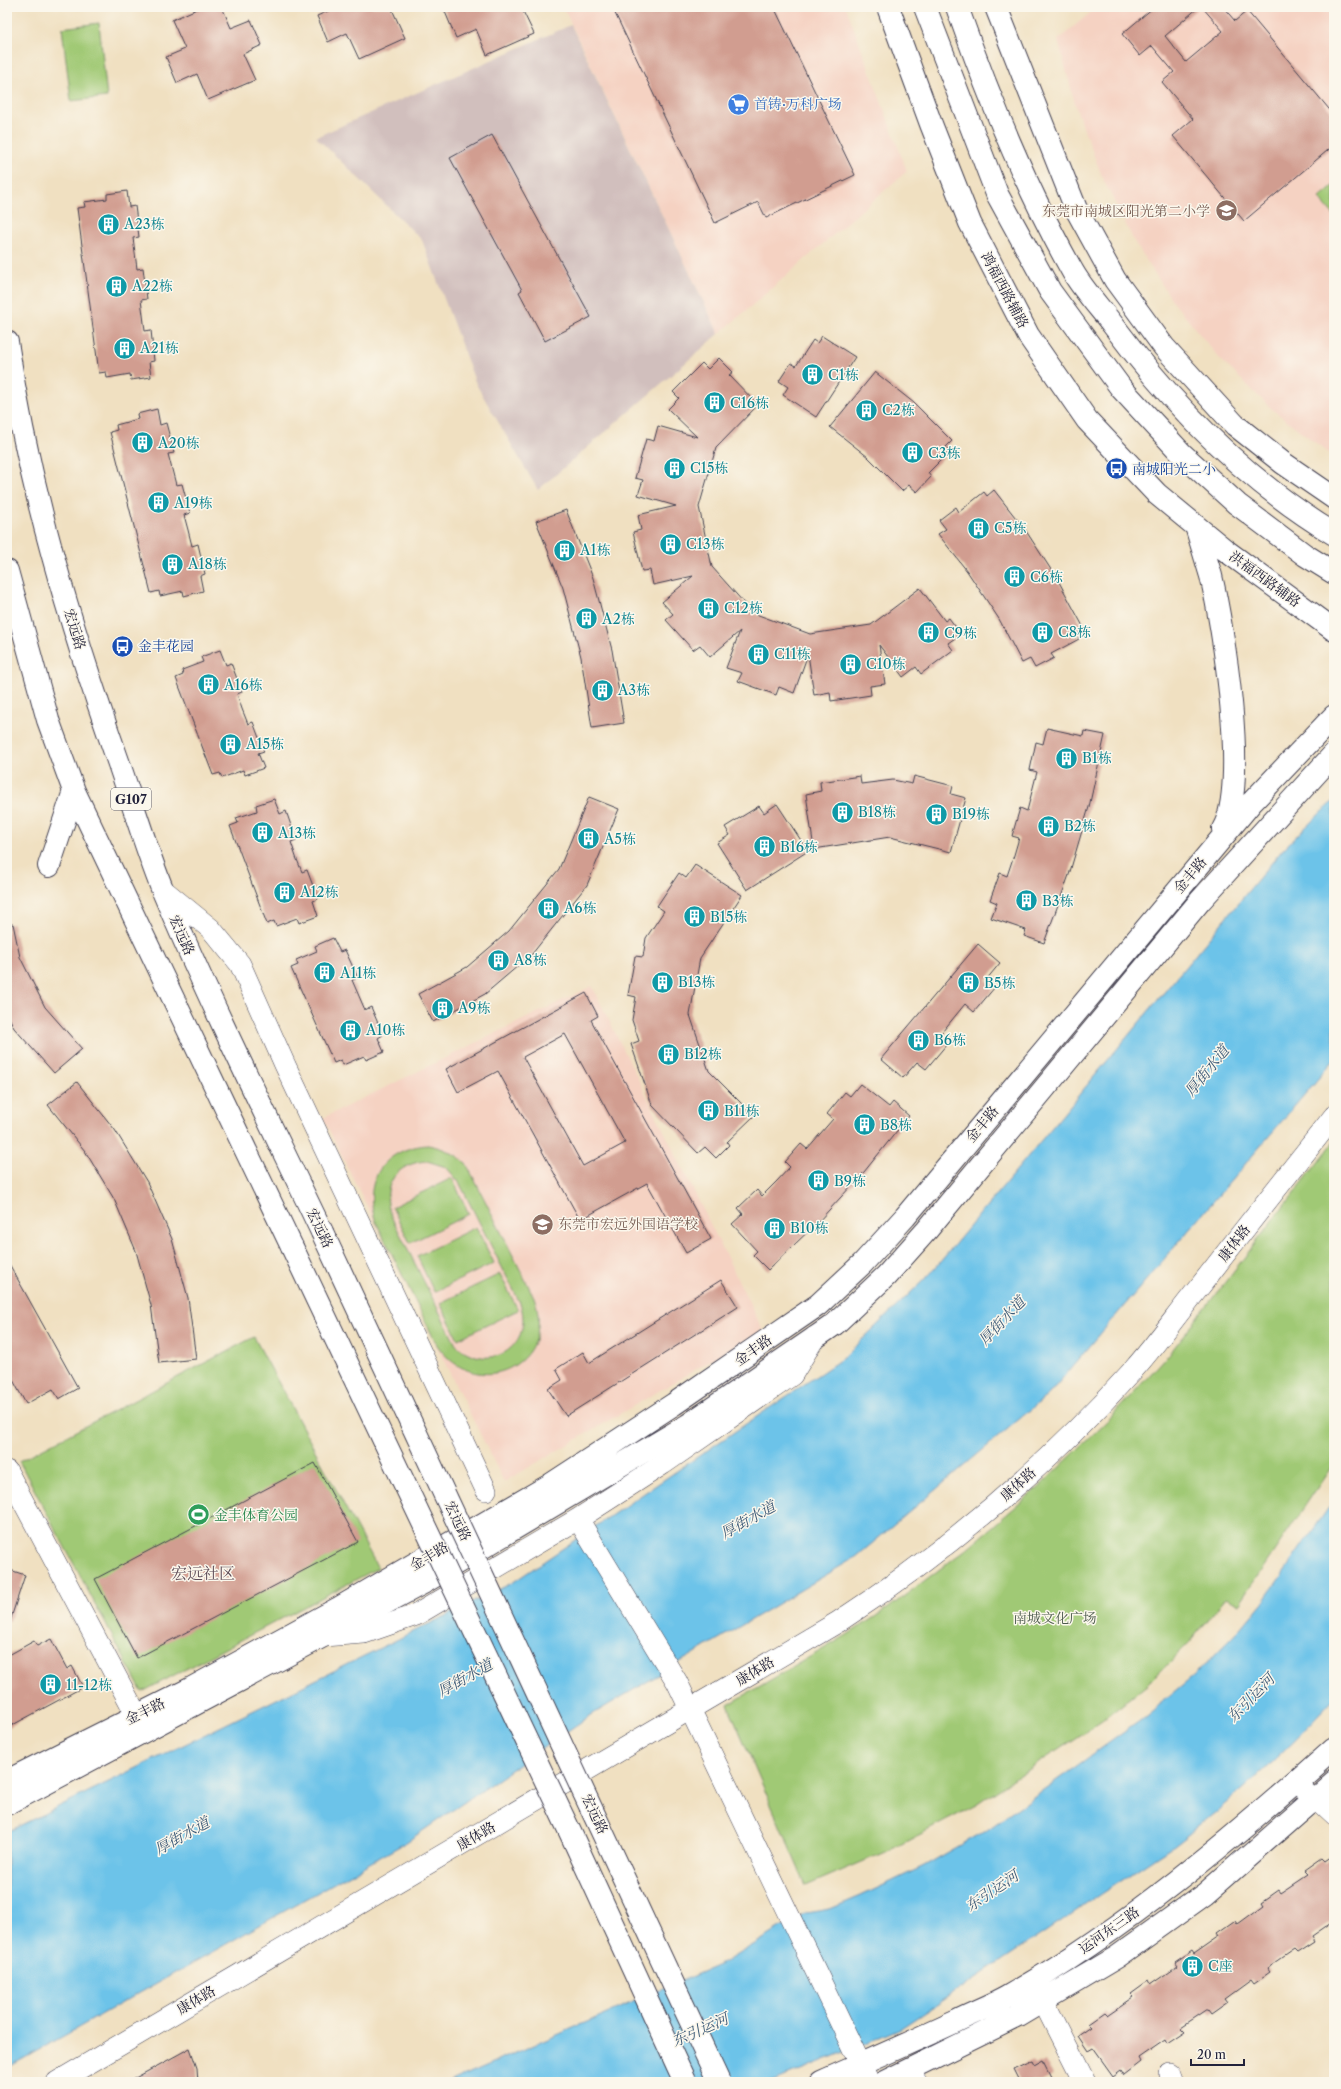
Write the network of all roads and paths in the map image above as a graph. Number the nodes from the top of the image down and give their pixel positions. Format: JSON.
{"nodes":[{"id":1,"x":888,"y":7,"type":"edge"},
{"id":2,"x":924,"y":7,"type":"edge"},
{"id":3,"x":957,"y":7,"type":"edge"},
{"id":4,"x":996,"y":7,"type":"edge"},
{"id":5,"x":7,"y":342,"type":"edge"},
{"id":6,"x":1334,"y":498,"type":"edge"},
{"id":7,"x":1196,"y":526,"type":"junction"},
{"id":8,"x":1334,"y":534,"type":"edge"},
{"id":9,"x":7,"y":571,"type":"edge"},
{"id":10,"x":1334,"y":573,"type":"edge"},
{"id":11,"x":1334,"y":630,"type":"edge"},
{"id":12,"x":1334,"y":716,"type":"edge"},
{"id":13,"x":1334,"y":754,"type":"edge"},
{"id":14,"x":74,"y":791,"type":"junction"},
{"id":15,"x":1210,"y":850,"type":"junction"},
{"id":16,"x":49,"y":866,"type":"dead end"},
{"id":17,"x":162,"y":888,"type":"junction"},
{"id":18,"x":1334,"y":1116,"type":"edge"},
{"id":19,"x":816,"y":1337,"type":"junction"},
{"id":20,"x":7,"y":1471,"type":"edge"},
{"id":21,"x":486,"y":1490,"type":"dead end"},
{"id":22,"x":578,"y":1519,"type":"junction"},
{"id":23,"x":323,"y":1636,"type":"junction"},
{"id":24,"x":690,"y":1709,"type":"junction"},
{"id":25,"x":141,"y":1723,"type":"junction"},
{"id":26,"x":1334,"y":1748,"type":"edge"},
{"id":27,"x":7,"y":1781,"type":"edge"},
{"id":28,"x":1296,"y":1781,"type":"junction"},
{"id":29,"x":1334,"y":1781,"type":"edge"},
{"id":30,"x":1315,"y":1799,"type":"junction"},
{"id":31,"x":7,"y":1804,"type":"edge"},
{"id":32,"x":1334,"y":1816,"type":"edge"},
{"id":33,"x":1043,"y":2001,"type":"junction"},
{"id":34,"x":860,"y":2066,"type":"edge"},
{"id":35,"x":914,"y":2076,"type":"edge"},
{"id":36,"x":57,"y":2082,"type":"edge"},
{"id":37,"x":685,"y":2082,"type":"edge"},
{"id":38,"x":719,"y":2082,"type":"edge"},
{"id":39,"x":821,"y":2082,"type":"edge"},
{"id":40,"x":884,"y":2082,"type":"edge"},
{"id":41,"x":1084,"y":2082,"type":"edge"}],
"edges":[{"from":1,"to":7,"type":"main road","name":"鸿福西路辅路"},
{"from":2,"to":10,"type":"main road"},
{"from":3,"to":8,"type":"main road"},
{"from":4,"to":6,"type":"main road"},
{"from":5,"to":17,"type":"main road","name":"宏远路","number":"G107"},
{"from":7,"to":11,"type":"main road","name":"洪福西路辅路"},
{"from":7,"to":15,"type":"main road"},
{"from":9,"to":14,"type":"main road"},
{"from":12,"to":15,"type":"main road","name":"金丰路"},
{"from":13,"to":19,"type":"main road","name":"金丰路"},
{"from":14,"to":16,"type":"main road"},
{"from":14,"to":37,"type":"main road","bridge":true},
{"from":15,"to":25,"type":"main road","name":"金丰路"},
{"from":17,"to":21,"type":"street"},
{"from":17,"to":38,"type":"main road","name":"宏远路","number":"G107","bridge":true},
{"from":18,"to":24,"type":"street","name":"康体路"},
{"from":19,"to":22,"type":"street"},
{"from":19,"to":23,"type":"main road","name":"金丰路"},
{"from":20,"to":25,"type":"street"},
{"from":22,"to":23,"type":"street"},
{"from":22,"to":24,"type":"street"},
{"from":23,"to":25,"type":"main road","name":"金丰路"},
{"from":24,"to":34,"type":"street"},
{"from":24,"to":36,"type":"street","name":"康体路"},
{"from":25,"to":27,"type":"main road","name":"金丰路"},
{"from":25,"to":31,"type":"main road","name":"金丰路"},
{"from":26,"to":28,"type":"main road","name":"运河东三路"},
{"from":28,"to":30,"type":"street"},
{"from":28,"to":34,"type":"main road","name":"运河东三路"},
{"from":29,"to":30,"type":"main road","name":"运河东三路"},
{"from":30,"to":32,"type":"street"},
{"from":30,"to":33,"type":"main road","name":"运河东三路"},
{"from":33,"to":35,"type":"main road","name":"运河东三路"},
{"from":33,"to":41,"type":"street"},
{"from":34,"to":39,"type":"main road","name":"运河东三路"},
{"from":35,"to":40,"type":"main road","name":"运河东三路"}]}
